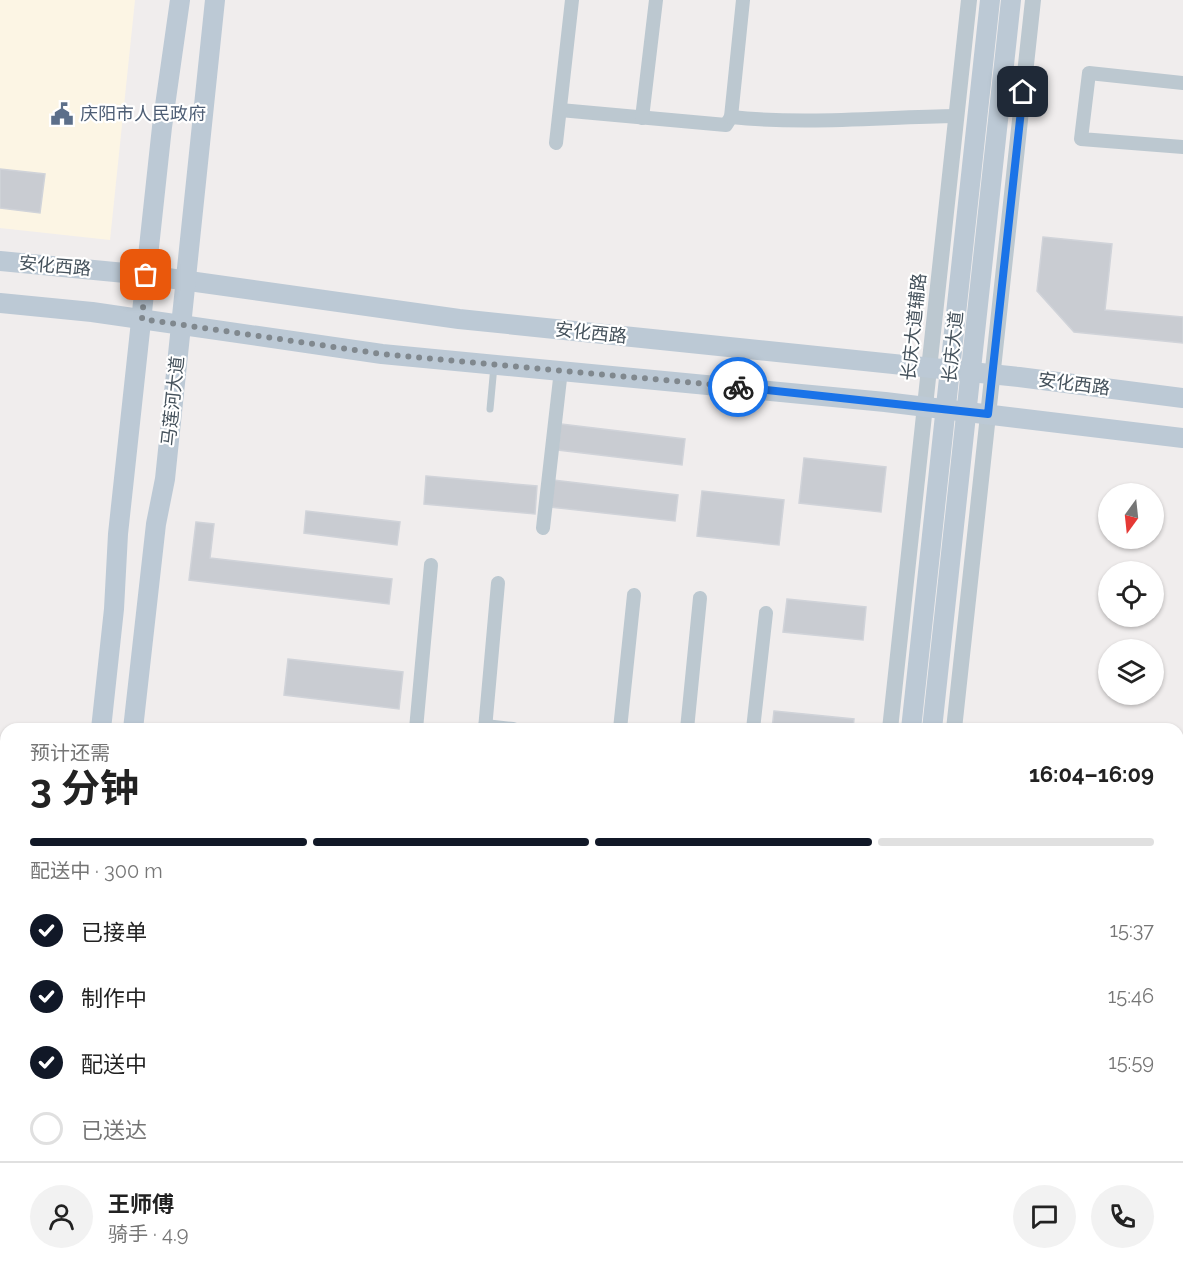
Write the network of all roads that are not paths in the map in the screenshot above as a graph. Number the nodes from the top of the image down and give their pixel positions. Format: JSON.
{"nodes":[{"id":1,"x":180,"y":0,"type":"edge"},
{"id":2,"x":215,"y":0,"type":"edge"},
{"id":3,"x":572,"y":0,"type":"edge"},
{"id":4,"x":656,"y":0,"type":"edge"},
{"id":5,"x":743,"y":0,"type":"edge"},
{"id":6,"x":969,"y":0,"type":"edge"},
{"id":7,"x":990,"y":0,"type":"edge"},
{"id":8,"x":1011,"y":0,"type":"edge"},
{"id":9,"x":1033,"y":0,"type":"edge"},
{"id":10,"x":1183,"y":83,"type":"edge"},
{"id":11,"x":560,"y":110,"type":"junction"},
{"id":12,"x":957,"y":116,"type":"junction"},
{"id":13,"x":731,"y":117,"type":"junction"},
{"id":14,"x":642,"y":118,"type":"junction"},
{"id":15,"x":556,"y":143,"type":"dead end"},
{"id":16,"x":1183,"y":147,"type":"edge"},
{"id":17,"x":0,"y":261,"type":"edge"},
{"id":18,"x":146,"y":275,"type":"junction"},
{"id":19,"x":186,"y":281,"type":"junction"},
{"id":20,"x":0,"y":303,"type":"edge"},
{"id":21,"x":142,"y":319,"type":"junction"},
{"id":22,"x":181,"y":324,"type":"junction"},
{"id":23,"x":494,"y":363,"type":"junction"},
{"id":24,"x":930,"y":368,"type":"junction"},
{"id":25,"x":561,"y":370,"type":"junction"},
{"id":26,"x":950,"y":370,"type":"junction"},
{"id":27,"x":972,"y":373,"type":"junction"},
{"id":28,"x":992,"y":375,"type":"junction"},
{"id":29,"x":1183,"y":398,"type":"edge"},
{"id":30,"x":925,"y":407,"type":"junction"},
{"id":31,"x":490,"y":409,"type":"dead end"},
{"id":32,"x":946,"y":409,"type":"junction"},
{"id":33,"x":967,"y":412,"type":"junction"},
{"id":34,"x":988,"y":414,"type":"junction"},
{"id":35,"x":1183,"y":438,"type":"edge"},
{"id":36,"x":543,"y":528,"type":"dead end"},
{"id":37,"x":431,"y":565,"type":"dead end"},
{"id":38,"x":498,"y":583,"type":"dead end"},
{"id":39,"x":634,"y":595,"type":"dead end"},
{"id":40,"x":700,"y":598,"type":"dead end"},
{"id":41,"x":765,"y":613,"type":"dead end"},
{"id":42,"x":102,"y":723,"type":"edge"},
{"id":43,"x":134,"y":723,"type":"edge"},
{"id":44,"x":418,"y":723,"type":"edge"},
{"id":45,"x":485,"y":723,"type":"edge"},
{"id":46,"x":621,"y":723,"type":"edge"},
{"id":47,"x":688,"y":723,"type":"edge"},
{"id":48,"x":754,"y":723,"type":"edge"},
{"id":49,"x":891,"y":723,"type":"edge"},
{"id":50,"x":912,"y":723,"type":"edge"},
{"id":51,"x":933,"y":723,"type":"edge"},
{"id":52,"x":955,"y":723,"type":"edge"}],
"edges":[{"from":1,"to":18,"type":"main road"},
{"from":2,"to":19,"type":"main road","name":"马莲河大道"},
{"from":3,"to":11,"type":"street"},
{"from":4,"to":14,"type":"street"},
{"from":5,"to":13,"type":"street"},
{"from":6,"to":12,"type":"street","name":"长庆大道辅路"},
{"from":7,"to":26,"type":"main road","name":"长庆大道"},
{"from":8,"to":27,"type":"main road","name":"长庆大道"},
{"from":9,"to":28,"type":"street"},
{"from":10,"to":16,"type":"street"},
{"from":11,"to":14,"type":"street"},
{"from":11,"to":15,"type":"street"},
{"from":12,"to":13,"type":"street"},
{"from":12,"to":24,"type":"street","name":"长庆大道辅路"},
{"from":13,"to":14,"type":"street"},
{"from":17,"to":18,"type":"main road","name":"安化西路"},
{"from":18,"to":19,"type":"main road","name":"安化西路"},
{"from":18,"to":21,"type":"main road"},
{"from":19,"to":22,"type":"main road","name":"马莲河大道"},
{"from":19,"to":24,"type":"main road","name":"安化西路"},
{"from":20,"to":21,"type":"main road"},
{"from":21,"to":22,"type":"main road"},
{"from":21,"to":42,"type":"main road"},
{"from":22,"to":23,"type":"main road"},
{"from":22,"to":43,"type":"main road","name":"马莲河大道"},
{"from":23,"to":25,"type":"main road"},
{"from":23,"to":31,"type":"lane"},
{"from":24,"to":26,"type":"main road","name":"安化西路"},
{"from":24,"to":30,"type":"street","name":"长庆大道辅路"},
{"from":25,"to":30,"type":"main road"},
{"from":25,"to":36,"type":"street"},
{"from":26,"to":27,"type":"main road","name":"安化西路"},
{"from":26,"to":32,"type":"main road","name":"长庆大道"},
{"from":27,"to":28,"type":"main road","name":"安化西路"},
{"from":27,"to":33,"type":"main road","name":"长庆大道"},
{"from":28,"to":29,"type":"main road","name":"安化西路"},
{"from":28,"to":34,"type":"street"},
{"from":30,"to":32,"type":"main road"},
{"from":30,"to":49,"type":"street","name":"长庆大道辅路"},
{"from":32,"to":33,"type":"main road"},
{"from":32,"to":50,"type":"main road","name":"长庆大道"},
{"from":33,"to":34,"type":"main road"},
{"from":33,"to":51,"type":"main road","name":"长庆大道"},
{"from":34,"to":35,"type":"main road"},
{"from":34,"to":52,"type":"street"},
{"from":37,"to":44,"type":"street"},
{"from":38,"to":45,"type":"street"},
{"from":39,"to":46,"type":"street"},
{"from":40,"to":47,"type":"street"},
{"from":41,"to":48,"type":"street"}]}
